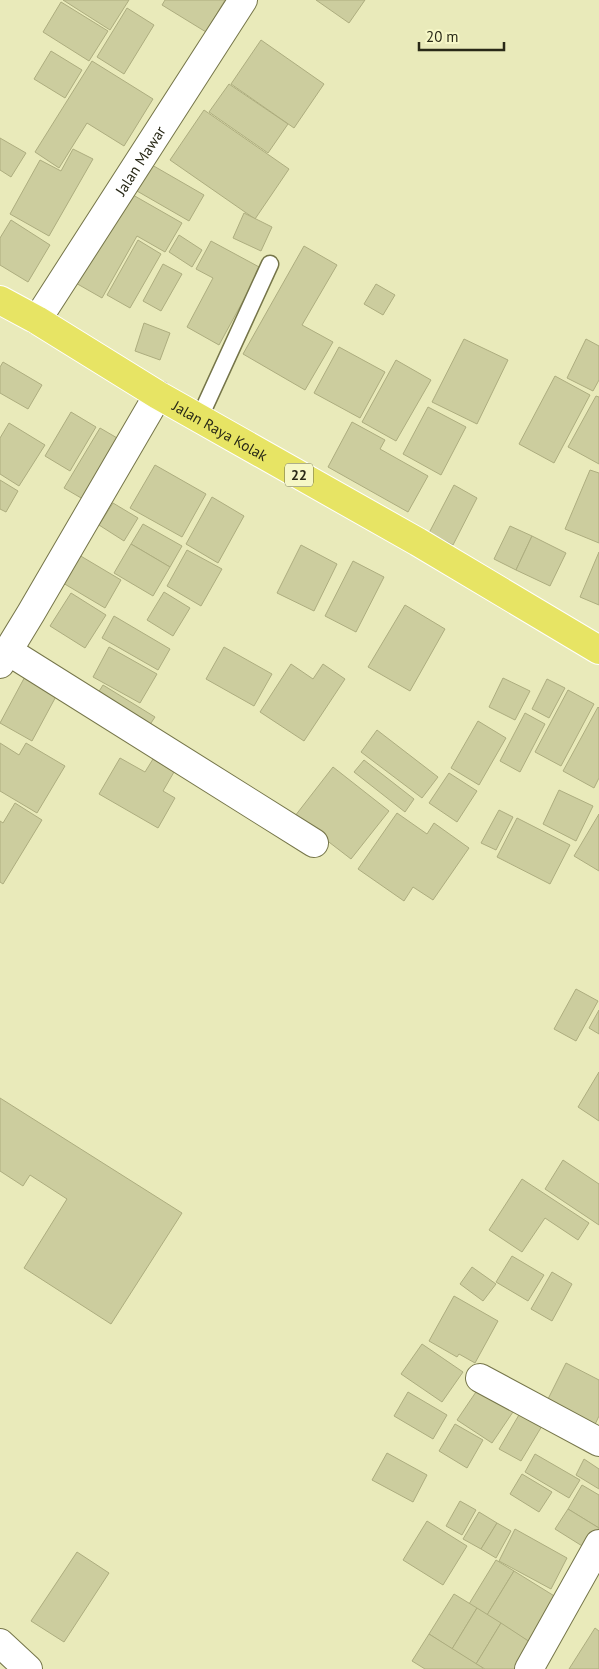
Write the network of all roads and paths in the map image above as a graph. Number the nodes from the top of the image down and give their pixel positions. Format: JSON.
{"nodes":[{"id":1,"x":242,"y":0,"type":"edge"},
{"id":2,"x":270,"y":264,"type":"dead end"},
{"id":3,"x":0,"y":300,"type":"edge"},
{"id":4,"x":37,"y":320,"type":"junction"},
{"id":5,"x":158,"y":395,"type":"junction"},
{"id":6,"x":199,"y":419,"type":"junction"},
{"id":7,"x":599,"y":650,"type":"edge"},
{"id":8,"x":4,"y":658,"type":"edge"},
{"id":9,"x":314,"y":843,"type":"dead end"},
{"id":10,"x":480,"y":1378,"type":"dead end"},
{"id":11,"x":599,"y":1442,"type":"edge"},
{"id":12,"x":599,"y":1544,"type":"edge"},
{"id":13,"x":0,"y":1643,"type":"edge"},
{"id":14,"x":28,"y":1669,"type":"edge"},
{"id":15,"x":529,"y":1669,"type":"edge"}],
"edges":[{"from":1,"to":4,"type":"street","name":"Jalan Mawar"},
{"from":2,"to":6,"type":"lane"},
{"from":3,"to":4,"type":"highway","name":"Jalan Raya Kolak","number":"22"},
{"from":4,"to":5,"type":"highway","name":"Jalan Raya Kolak","number":"22"},
{"from":5,"to":6,"type":"highway","name":"Jalan Raya Kolak","number":"22"},
{"from":5,"to":8,"type":"street"},
{"from":6,"to":7,"type":"highway","name":"Jalan Raya Kolak","number":"22"},
{"from":8,"to":9,"type":"street"},
{"from":10,"to":11,"type":"street"},
{"from":12,"to":15,"type":"street"},
{"from":13,"to":14,"type":"street"}]}
